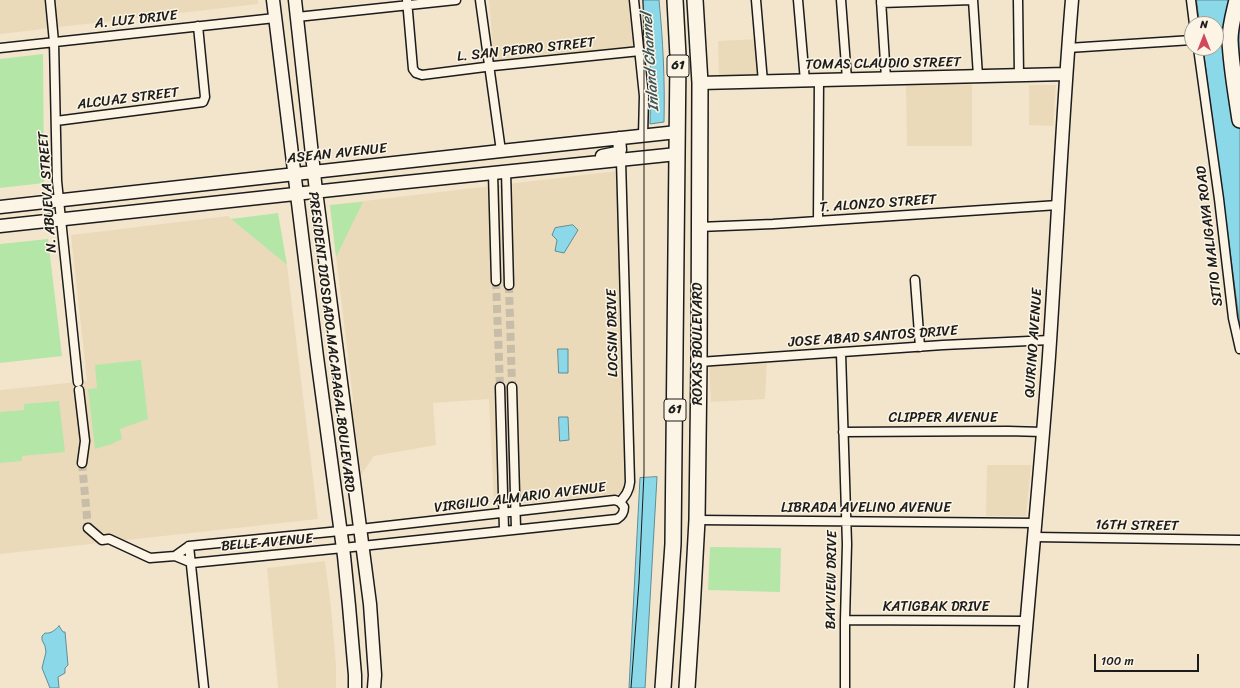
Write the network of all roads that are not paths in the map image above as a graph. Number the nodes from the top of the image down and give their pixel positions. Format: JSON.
{"nodes":[{"id":1,"x":50,"y":0,"type":"edge"},
{"id":2,"x":273,"y":0,"type":"edge"},
{"id":3,"x":295,"y":0,"type":"edge"},
{"id":4,"x":456,"y":0,"type":"edge"},
{"id":5,"x":480,"y":0,"type":"edge"},
{"id":6,"x":634,"y":0,"type":"edge"},
{"id":7,"x":675,"y":0,"type":"edge"},
{"id":8,"x":696,"y":0,"type":"edge"},
{"id":9,"x":756,"y":0,"type":"edge"},
{"id":10,"x":798,"y":0,"type":"edge"},
{"id":11,"x":841,"y":0,"type":"edge"},
{"id":12,"x":972,"y":0,"type":"edge"},
{"id":13,"x":1018,"y":0,"type":"edge"},
{"id":14,"x":1072,"y":0,"type":"edge"},
{"id":15,"x":1191,"y":0,"type":"edge"},
{"id":16,"x":1237,"y":0,"type":"edge"},
{"id":17,"x":881,"y":1,"type":"edge"},
{"id":18,"x":407,"y":3,"type":"edge"},
{"id":19,"x":1193,"y":16,"type":"edge"},
{"id":20,"x":297,"y":17,"type":"junction"},
{"id":21,"x":275,"y":18,"type":"junction"},
{"id":22,"x":198,"y":26,"type":"junction"},
{"id":23,"x":1184,"y":41,"type":"edge"},
{"id":24,"x":54,"y":42,"type":"junction"},
{"id":25,"x":0,"y":48,"type":"edge"},
{"id":26,"x":1068,"y":48,"type":"junction"},
{"id":27,"x":640,"y":51,"type":"junction"},
{"id":28,"x":1199,"y":56,"type":"edge"},
{"id":29,"x":489,"y":66,"type":"junction"},
{"id":30,"x":1066,"y":74,"type":"junction"},
{"id":31,"x":1019,"y":75,"type":"junction"},
{"id":32,"x":978,"y":76,"type":"junction"},
{"id":33,"x":886,"y":78,"type":"junction"},
{"id":34,"x":847,"y":79,"type":"junction"},
{"id":35,"x":819,"y":80,"type":"junction"},
{"id":36,"x":805,"y":81,"type":"junction"},
{"id":37,"x":763,"y":82,"type":"junction"},
{"id":38,"x":700,"y":83,"type":"junction"},
{"id":39,"x":1240,"y":120,"type":"edge"},
{"id":40,"x":56,"y":121,"type":"junction"},
{"id":41,"x":677,"y":132,"type":"junction"},
{"id":42,"x":643,"y":136,"type":"junction"},
{"id":43,"x":619,"y":138,"type":"junction"},
{"id":44,"x":501,"y":151,"type":"junction"},
{"id":45,"x":677,"y":154,"type":"junction"},
{"id":46,"x":622,"y":160,"type":"junction"},
{"id":47,"x":394,"y":163,"type":"junction"},
{"id":48,"x":590,"y":163,"type":"junction"},
{"id":49,"x":506,"y":171,"type":"junction"},
{"id":50,"x":314,"y":172,"type":"junction"},
{"id":51,"x":493,"y":173,"type":"junction"},
{"id":52,"x":294,"y":174,"type":"junction"},
{"id":53,"x":378,"y":185,"type":"junction"},
{"id":54,"x":316,"y":191,"type":"junction"},
{"id":55,"x":296,"y":194,"type":"junction"},
{"id":56,"x":59,"y":201,"type":"junction"},
{"id":57,"x":1058,"y":205,"type":"junction"},
{"id":58,"x":0,"y":207,"type":"edge"},
{"id":59,"x":61,"y":219,"type":"junction"},
{"id":60,"x":818,"y":221,"type":"junction"},
{"id":61,"x":0,"y":226,"type":"edge"},
{"id":62,"x":699,"y":227,"type":"junction"},
{"id":63,"x":915,"y":280,"type":"dead end"},
{"id":64,"x":496,"y":281,"type":"tunnel mouth"},
{"id":65,"x":509,"y":285,"type":"tunnel mouth"},
{"id":66,"x":1050,"y":340,"type":"junction"},
{"id":67,"x":920,"y":347,"type":"junction"},
{"id":68,"x":1240,"y":349,"type":"edge"},
{"id":69,"x":841,"y":353,"type":"junction"},
{"id":70,"x":699,"y":362,"type":"junction"},
{"id":71,"x":500,"y":387,"type":"tunnel mouth"},
{"id":72,"x":512,"y":387,"type":"tunnel mouth"},
{"id":73,"x":843,"y":432,"type":"junction"},
{"id":74,"x":1043,"y":432,"type":"junction"},
{"id":75,"x":82,"y":463,"type":"tunnel mouth"},
{"id":76,"x":620,"y":502,"type":"junction"},
{"id":77,"x":516,"y":512,"type":"junction"},
{"id":78,"x":504,"y":513,"type":"junction"},
{"id":79,"x":697,"y":520,"type":"junction"},
{"id":80,"x":846,"y":521,"type":"junction"},
{"id":81,"x":1036,"y":523,"type":"junction"},
{"id":82,"x":88,"y":528,"type":"dead end"},
{"id":83,"x":360,"y":529,"type":"junction"},
{"id":84,"x":516,"y":529,"type":"junction"},
{"id":85,"x":504,"y":530,"type":"junction"},
{"id":86,"x":341,"y":531,"type":"junction"},
{"id":87,"x":1034,"y":537,"type":"junction"},
{"id":88,"x":1240,"y":540,"type":"edge"},
{"id":89,"x":190,"y":546,"type":"junction"},
{"id":90,"x":362,"y":546,"type":"junction"},
{"id":91,"x":343,"y":548,"type":"junction"},
{"id":92,"x":176,"y":556,"type":"junction"},
{"id":93,"x":192,"y":563,"type":"junction"},
{"id":94,"x":844,"y":620,"type":"junction"},
{"id":95,"x":1027,"y":621,"type":"junction"},
{"id":96,"x":204,"y":688,"type":"edge"},
{"id":97,"x":355,"y":688,"type":"edge"},
{"id":98,"x":374,"y":688,"type":"edge"},
{"id":99,"x":663,"y":688,"type":"edge"},
{"id":100,"x":687,"y":688,"type":"edge"},
{"id":101,"x":845,"y":688,"type":"edge"},
{"id":102,"x":1021,"y":688,"type":"edge"}],
"edges":[{"from":1,"to":24,"type":"street","name":"N. ABUEVA STREET"},
{"from":2,"to":21,"type":"main road","name":"PRESIDENT DIOSDADO MACAPAGAL BOULEVARD"},
{"from":3,"to":20,"type":"main road","name":"PRESIDENT DIOSDADO MACAPAGAL BOULEVARD"},
{"from":4,"to":18,"type":"street"},
{"from":5,"to":29,"type":"street"},
{"from":6,"to":27,"type":"street"},
{"from":7,"to":41,"type":"highway","name":"ROXAS BOULEVARD","number":"61"},
{"from":8,"to":38,"type":"highway","name":"ROXAS BOULEVARD","number":"61"},
{"from":9,"to":37,"type":"street"},
{"from":10,"to":36,"type":"street"},
{"from":11,"to":34,"type":"street"},
{"from":12,"to":17,"type":"street"},
{"from":12,"to":32,"type":"street"},
{"from":13,"to":31,"type":"street"},
{"from":14,"to":26,"type":"main road","name":"QUIRINO AVENUE"},
{"from":15,"to":19,"type":"street"},
{"from":16,"to":39,"type":"highway"},
{"from":17,"to":33,"type":"street"},
{"from":18,"to":20,"type":"street"},
{"from":18,"to":29,"type":"street","name":"L. SAN PEDRO STREET"},
{"from":20,"to":50,"type":"main road","name":"PRESIDENT DIOSDADO MACAPAGAL BOULEVARD"},
{"from":21,"to":22,"type":"street","name":"A. LUZ DRIVE"},
{"from":21,"to":52,"type":"main road","name":"PRESIDENT DIOSDADO MACAPAGAL BOULEVARD"},
{"from":22,"to":24,"type":"street","name":"A. LUZ DRIVE"},
{"from":22,"to":40,"type":"street","name":"ALCUAZ STREET"},
{"from":23,"to":26,"type":"street"},
{"from":24,"to":25,"type":"street","name":"A. LUZ DRIVE"},
{"from":24,"to":40,"type":"street","name":"N. ABUEVA STREET"},
{"from":26,"to":30,"type":"main road","name":"QUIRINO AVENUE"},
{"from":27,"to":29,"type":"street","name":"L. SAN PEDRO STREET"},
{"from":27,"to":42,"type":"street"},
{"from":28,"to":68,"type":"street","name":"SITIO MALIGAYA ROAD"},
{"from":29,"to":44,"type":"street"},
{"from":30,"to":31,"type":"main road","name":"TOMAS CLAUDIO STREET"},
{"from":30,"to":57,"type":"main road","name":"QUIRINO AVENUE"},
{"from":31,"to":32,"type":"main road","name":"TOMAS CLAUDIO STREET"},
{"from":32,"to":33,"type":"main road","name":"TOMAS CLAUDIO STREET"},
{"from":33,"to":34,"type":"main road","name":"TOMAS CLAUDIO STREET"},
{"from":34,"to":35,"type":"main road","name":"TOMAS CLAUDIO STREET"},
{"from":35,"to":36,"type":"main road","name":"TOMAS CLAUDIO STREET"},
{"from":35,"to":60,"type":"street"},
{"from":36,"to":37,"type":"main road","name":"TOMAS CLAUDIO STREET"},
{"from":37,"to":38,"type":"main road","name":"TOMAS CLAUDIO STREET"},
{"from":38,"to":62,"type":"highway","name":"ROXAS BOULEVARD","number":"61"},
{"from":40,"to":56,"type":"street","name":"N. ABUEVA STREET"},
{"from":41,"to":42,"type":"main road","name":"ASEAN AVENUE"},
{"from":41,"to":45,"type":"highway","name":"ROXAS BOULEVARD","number":"61"},
{"from":42,"to":43,"type":"main road","name":"ASEAN AVENUE"},
{"from":43,"to":44,"type":"main road","name":"ASEAN AVENUE"},
{"from":43,"to":48,"type":"main road"},
{"from":44,"to":47,"type":"main road","name":"ASEAN AVENUE"},
{"from":45,"to":46,"type":"main road"},
{"from":45,"to":99,"type":"highway","name":"ROXAS BOULEVARD","number":"61"},
{"from":46,"to":48,"type":"main road"},
{"from":46,"to":76,"type":"street","name":"LOCSIN DRIVE"},
{"from":47,"to":50,"type":"main road","name":"ASEAN AVENUE"},
{"from":47,"to":53,"type":"main road"},
{"from":48,"to":49,"type":"main road"},
{"from":49,"to":51,"type":"main road"},
{"from":49,"to":65,"type":"street"},
{"from":50,"to":52,"type":"main road","name":"ASEAN AVENUE"},
{"from":50,"to":54,"type":"main road","name":"PRESIDENT DIOSDADO MACAPAGAL BOULEVARD"},
{"from":51,"to":53,"type":"main road"},
{"from":51,"to":64,"type":"street"},
{"from":52,"to":55,"type":"main road","name":"PRESIDENT DIOSDADO MACAPAGAL BOULEVARD"},
{"from":52,"to":56,"type":"main road","name":"ASEAN AVENUE"},
{"from":53,"to":54,"type":"main road"},
{"from":54,"to":55,"type":"main road"},
{"from":54,"to":83,"type":"main road","name":"PRESIDENT DIOSDADO MACAPAGAL BOULEVARD"},
{"from":55,"to":59,"type":"main road"},
{"from":55,"to":86,"type":"main road","name":"PRESIDENT DIOSDADO MACAPAGAL BOULEVARD"},
{"from":56,"to":58,"type":"main road","name":"ASEAN AVENUE"},
{"from":56,"to":59,"type":"street","name":"N. ABUEVA STREET"},
{"from":57,"to":60,"type":"street","name":"T. ALONZO STREET"},
{"from":57,"to":66,"type":"main road","name":"QUIRINO AVENUE"},
{"from":59,"to":61,"type":"main road"},
{"from":59,"to":75,"type":"street","name":"N. ABUEVA STREET"},
{"from":60,"to":62,"type":"street","name":"T. ALONZO STREET"},
{"from":62,"to":70,"type":"highway","name":"ROXAS BOULEVARD","number":"61"},
{"from":63,"to":67,"type":"street"},
{"from":66,"to":67,"type":"street","name":"JOSE ABAD SANTOS DRIVE"},
{"from":66,"to":74,"type":"main road","name":"QUIRINO AVENUE"},
{"from":67,"to":69,"type":"street","name":"JOSE ABAD SANTOS DRIVE"},
{"from":69,"to":70,"type":"street","name":"JOSE ABAD SANTOS DRIVE"},
{"from":69,"to":73,"type":"street","name":"BAYVIEW DRIVE"},
{"from":70,"to":79,"type":"highway","name":"ROXAS BOULEVARD","number":"61"},
{"from":71,"to":78,"type":"street"},
{"from":72,"to":77,"type":"street"},
{"from":73,"to":74,"type":"street","name":"CLIPPER AVENUE"},
{"from":73,"to":80,"type":"street","name":"BAYVIEW DRIVE"},
{"from":74,"to":81,"type":"main road","name":"QUIRINO AVENUE"},
{"from":76,"to":77,"type":"street","name":"VIRGILIO ALMARIO AVENUE"},
{"from":76,"to":84,"type":"street","name":"VIRGILIO ALMARIO AVENUE"},
{"from":77,"to":78,"type":"street","name":"VIRGILIO ALMARIO AVENUE"},
{"from":77,"to":84,"type":"street"},
{"from":78,"to":83,"type":"street","name":"VIRGILIO ALMARIO AVENUE"},
{"from":78,"to":85,"type":"street"},
{"from":79,"to":80,"type":"street","name":"LIBRADA AVELINO AVENUE"},
{"from":79,"to":100,"type":"highway","name":"ROXAS BOULEVARD","number":"61"},
{"from":80,"to":81,"type":"street","name":"LIBRADA AVELINO AVENUE"},
{"from":80,"to":94,"type":"street","name":"BAYVIEW DRIVE"},
{"from":81,"to":87,"type":"main road","name":"QUIRINO AVENUE"},
{"from":82,"to":92,"type":"street","name":"BELLE AVENUE"},
{"from":83,"to":86,"type":"street","name":"BELLE AVENUE"},
{"from":83,"to":90,"type":"main road","name":"PRESIDENT DIOSDADO MACAPAGAL BOULEVARD"},
{"from":84,"to":85,"type":"street","name":"VIRGILIO ALMARIO AVENUE"},
{"from":85,"to":90,"type":"street","name":"VIRGILIO ALMARIO AVENUE"},
{"from":86,"to":89,"type":"street","name":"BELLE AVENUE"},
{"from":86,"to":91,"type":"main road","name":"PRESIDENT DIOSDADO MACAPAGAL BOULEVARD"},
{"from":87,"to":88,"type":"street","name":"16TH STREET"},
{"from":87,"to":95,"type":"main road","name":"QUIRINO AVENUE"},
{"from":89,"to":92,"type":"street","name":"BELLE AVENUE"},
{"from":89,"to":93,"type":"street"},
{"from":90,"to":91,"type":"street","name":"BELLE AVENUE"},
{"from":90,"to":98,"type":"main road","name":"PRESIDENT DIOSDADO MACAPAGAL BOULEVARD"},
{"from":91,"to":93,"type":"street","name":"BELLE AVENUE"},
{"from":91,"to":97,"type":"main road","name":"PRESIDENT DIOSDADO MACAPAGAL BOULEVARD"},
{"from":92,"to":93,"type":"street","name":"BELLE AVENUE"},
{"from":93,"to":96,"type":"street"},
{"from":94,"to":95,"type":"street","name":"KATIGBAK DRIVE"},
{"from":94,"to":101,"type":"street","name":"BAYVIEW DRIVE"},
{"from":95,"to":102,"type":"main road","name":"QUIRINO AVENUE"}]}
